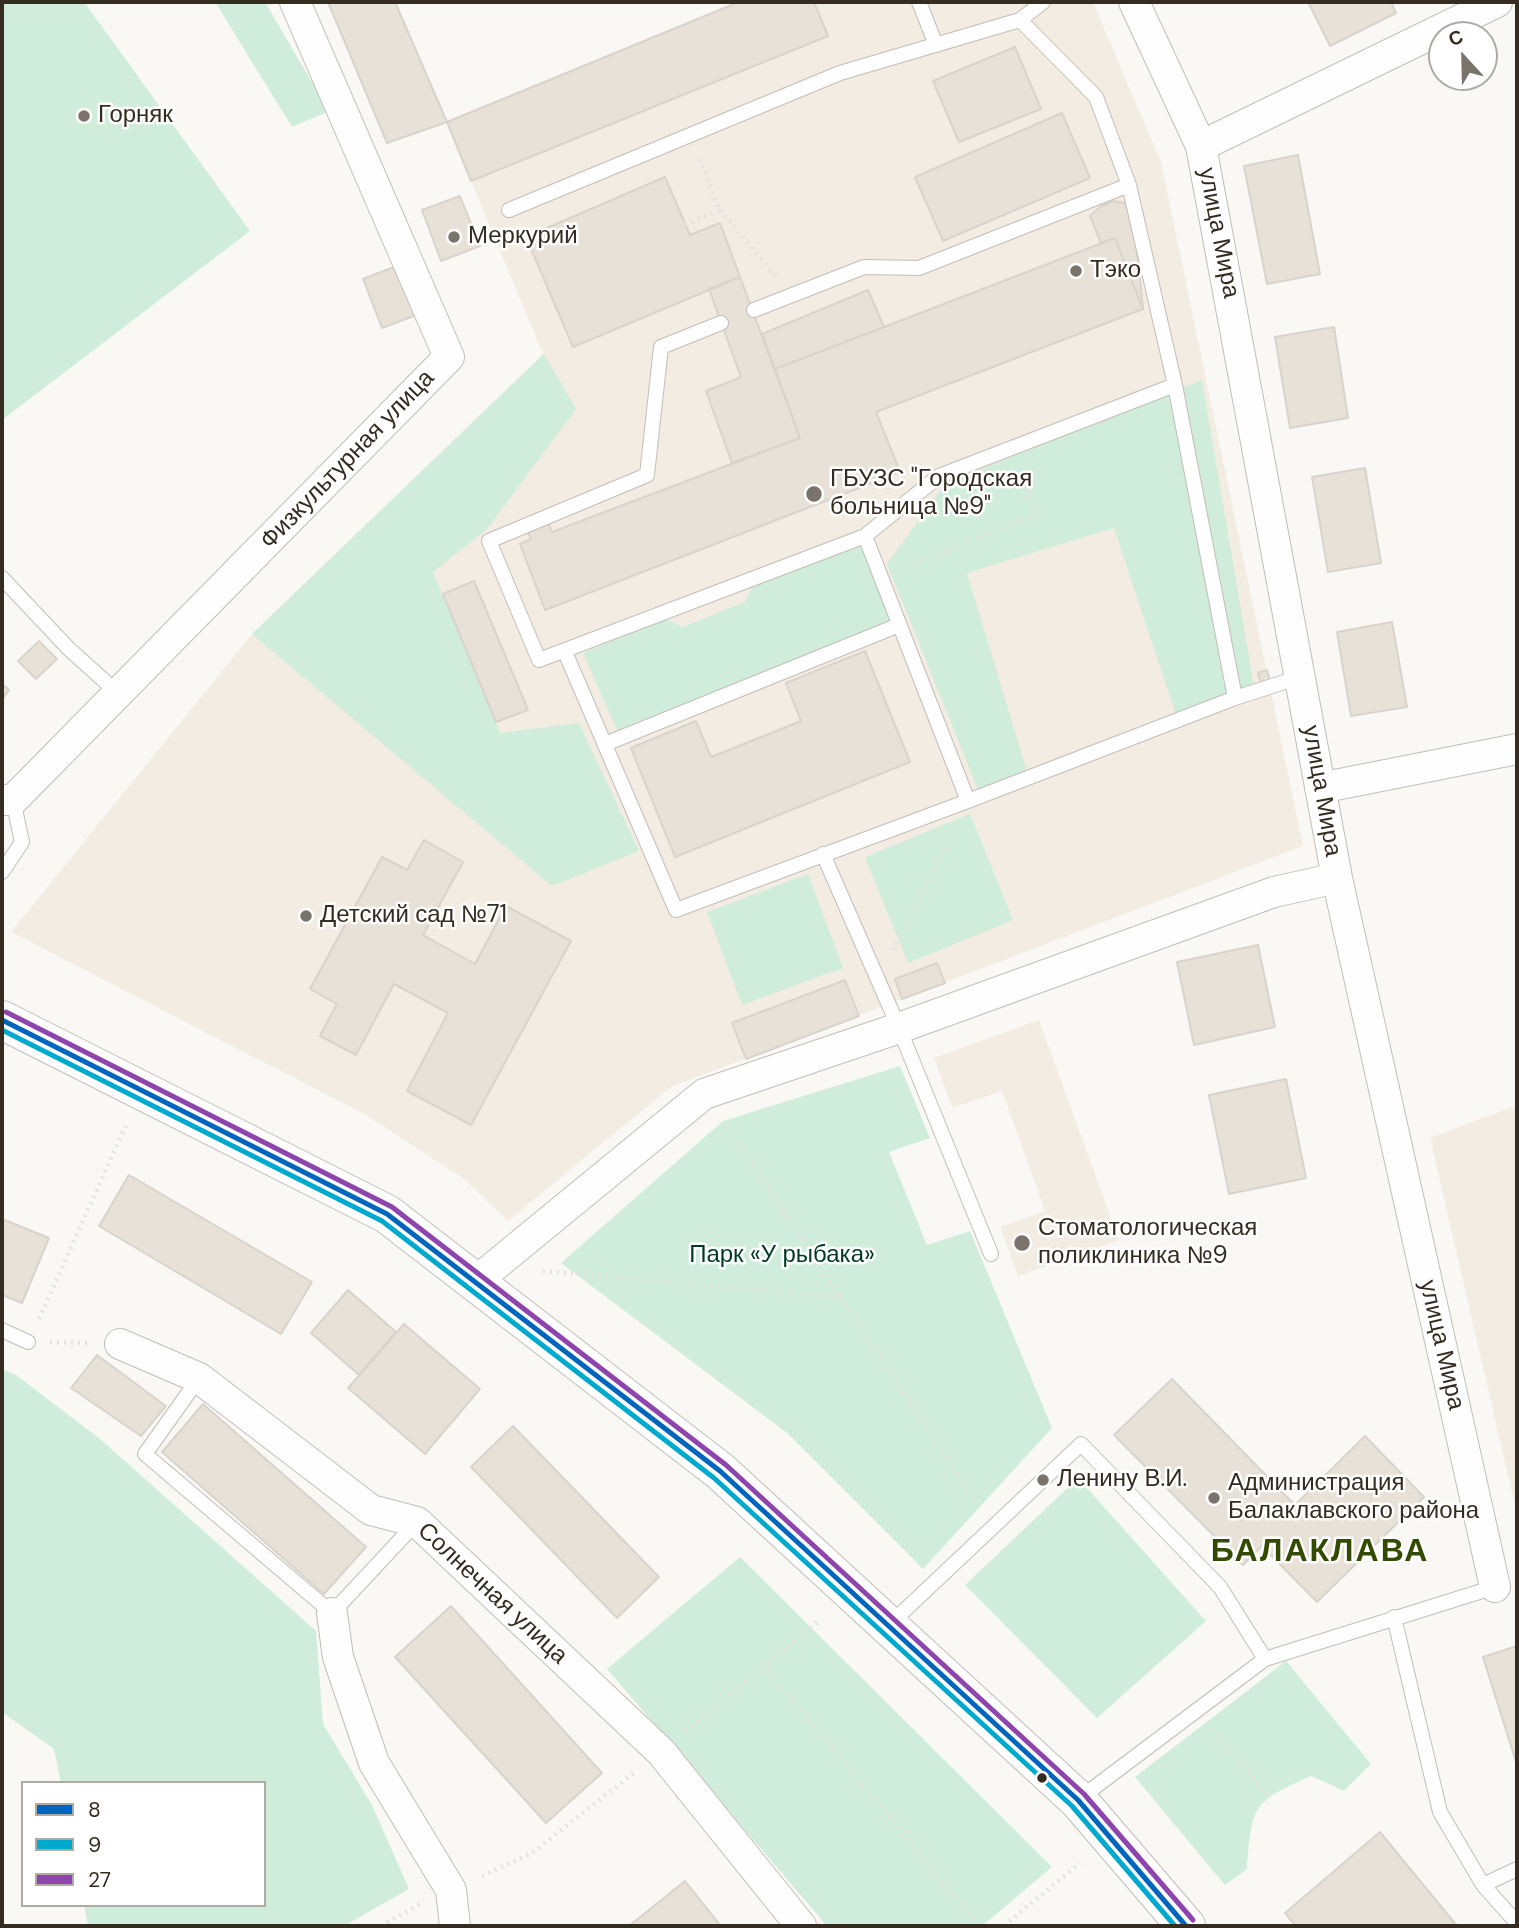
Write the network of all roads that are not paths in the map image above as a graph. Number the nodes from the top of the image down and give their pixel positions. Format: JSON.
{"nodes":[{"id":1,"x":295,"y":2,"type":"edge"},
{"id":2,"x":919,"y":2,"type":"edge"},
{"id":3,"x":1043,"y":2,"type":"edge"},
{"id":4,"x":1134,"y":2,"type":"edge"},
{"id":5,"x":1497,"y":2,"type":"edge"},
{"id":6,"x":1020,"y":20,"type":"junction"},
{"id":7,"x":936,"y":45,"type":"junction"},
{"id":8,"x":1201,"y":146,"type":"junction"},
{"id":9,"x":1129,"y":185,"type":"junction"},
{"id":10,"x":509,"y":210,"type":"dead end"},
{"id":11,"x":754,"y":310,"type":"dead end"},
{"id":12,"x":721,"y":323,"type":"dead end"},
{"id":13,"x":1175,"y":385,"type":"junction"},
{"id":14,"x":865,"y":536,"type":"junction"},
{"id":15,"x":2,"y":578,"type":"edge"},
{"id":16,"x":899,"y":625,"type":"junction"},
{"id":17,"x":565,"y":652,"type":"junction"},
{"id":18,"x":1300,"y":677,"type":"junction"},
{"id":19,"x":119,"y":694,"type":"junction"},
{"id":20,"x":1235,"y":698,"type":"junction"},
{"id":21,"x":605,"y":744,"type":"junction"},
{"id":22,"x":1517,"y":749,"type":"edge"},
{"id":23,"x":1320,"y":788,"type":"junction"},
{"id":24,"x":7,"y":800,"type":"edge"},
{"id":25,"x":968,"y":801,"type":"junction"},
{"id":26,"x":823,"y":854,"type":"junction"},
{"id":27,"x":2,"y":872,"type":"edge"},
{"id":28,"x":1337,"y":878,"type":"junction"},
{"id":29,"x":2,"y":1020,"type":"edge"},
{"id":30,"x":899,"y":1028,"type":"junction"},
{"id":31,"x":991,"y":1254,"type":"dead end"},
{"id":32,"x":475,"y":1282,"type":"junction"},
{"id":33,"x":2,"y":1330,"type":"edge"},
{"id":34,"x":29,"y":1342,"type":"road end"},
{"id":35,"x":120,"y":1344,"type":"road end"},
{"id":36,"x":199,"y":1378,"type":"junction"},
{"id":37,"x":417,"y":1522,"type":"junction"},
{"id":38,"x":1495,"y":1587,"type":"joint"},
{"id":39,"x":332,"y":1613,"type":"junction"},
{"id":40,"x":1394,"y":1617,"type":"junction"},
{"id":41,"x":888,"y":1625,"type":"junction"},
{"id":42,"x":1265,"y":1659,"type":"junction"},
{"id":43,"x":1078,"y":1800,"type":"junction"},
{"id":44,"x":1517,"y":1869,"type":"edge"},
{"id":45,"x":1483,"y":1885,"type":"junction"},
{"id":46,"x":1517,"y":1923,"type":"edge"},
{"id":47,"x":455,"y":1926,"type":"edge"},
{"id":48,"x":801,"y":1926,"type":"edge"},
{"id":49,"x":1186,"y":1926,"type":"edge"}],
"edges":[{"from":1,"to":19,"type":"street","name":"Физкультурная улица"},
{"from":2,"to":7,"type":"lane"},
{"from":3,"to":6,"type":"lane"},
{"from":4,"to":8,"type":"street","name":"улица Мира"},
{"from":5,"to":8,"type":"street"},
{"from":6,"to":7,"type":"lane"},
{"from":6,"to":9,"type":"lane"},
{"from":7,"to":10,"type":"lane"},
{"from":8,"to":18,"type":"street","name":"улица Мира"},
{"from":9,"to":11,"type":"lane"},
{"from":9,"to":13,"type":"lane"},
{"from":12,"to":17,"type":"lane"},
{"from":13,"to":14,"type":"lane"},
{"from":13,"to":20,"type":"lane"},
{"from":14,"to":16,"type":"lane"},
{"from":14,"to":17,"type":"lane"},
{"from":15,"to":19,"type":"lane"},
{"from":16,"to":21,"type":"lane"},
{"from":16,"to":25,"type":"lane"},
{"from":17,"to":21,"type":"lane"},
{"from":18,"to":20,"type":"lane"},
{"from":18,"to":23,"type":"street","name":"улица Мира"},
{"from":19,"to":24,"type":"street","name":"Физкультурная улица"},
{"from":20,"to":25,"type":"lane"},
{"from":21,"to":26,"type":"lane"},
{"from":22,"to":23,"type":"street"},
{"from":23,"to":28,"type":"street","name":"улица Мира"},
{"from":24,"to":27,"type":"lane"},
{"from":25,"to":26,"type":"lane"},
{"from":26,"to":30,"type":"lane"},
{"from":28,"to":30,"type":"street"},
{"from":28,"to":38,"type":"street","name":"улица Мира"},
{"from":29,"to":32,"type":"main road"},
{"from":30,"to":31,"type":"lane"},
{"from":30,"to":32,"type":"street"},
{"from":32,"to":41,"type":"main road"},
{"from":33,"to":34,"type":"lane"},
{"from":35,"to":36,"type":"street","name":"Солнечная улица"},
{"from":36,"to":37,"type":"street","name":"Солнечная улица"},
{"from":36,"to":39,"type":"lane"},
{"from":37,"to":39,"type":"lane"},
{"from":37,"to":48,"type":"street","name":"Солнечная улица"},
{"from":38,"to":40,"type":"lane"},
{"from":39,"to":47,"type":"street"},
{"from":40,"to":42,"type":"lane"},
{"from":40,"to":45,"type":"lane"},
{"from":41,"to":42,"type":"lane"},
{"from":41,"to":43,"type":"main road"},
{"from":42,"to":43,"type":"lane"},
{"from":43,"to":49,"type":"main road"},
{"from":44,"to":45,"type":"lane"},
{"from":45,"to":46,"type":"lane"}]}
